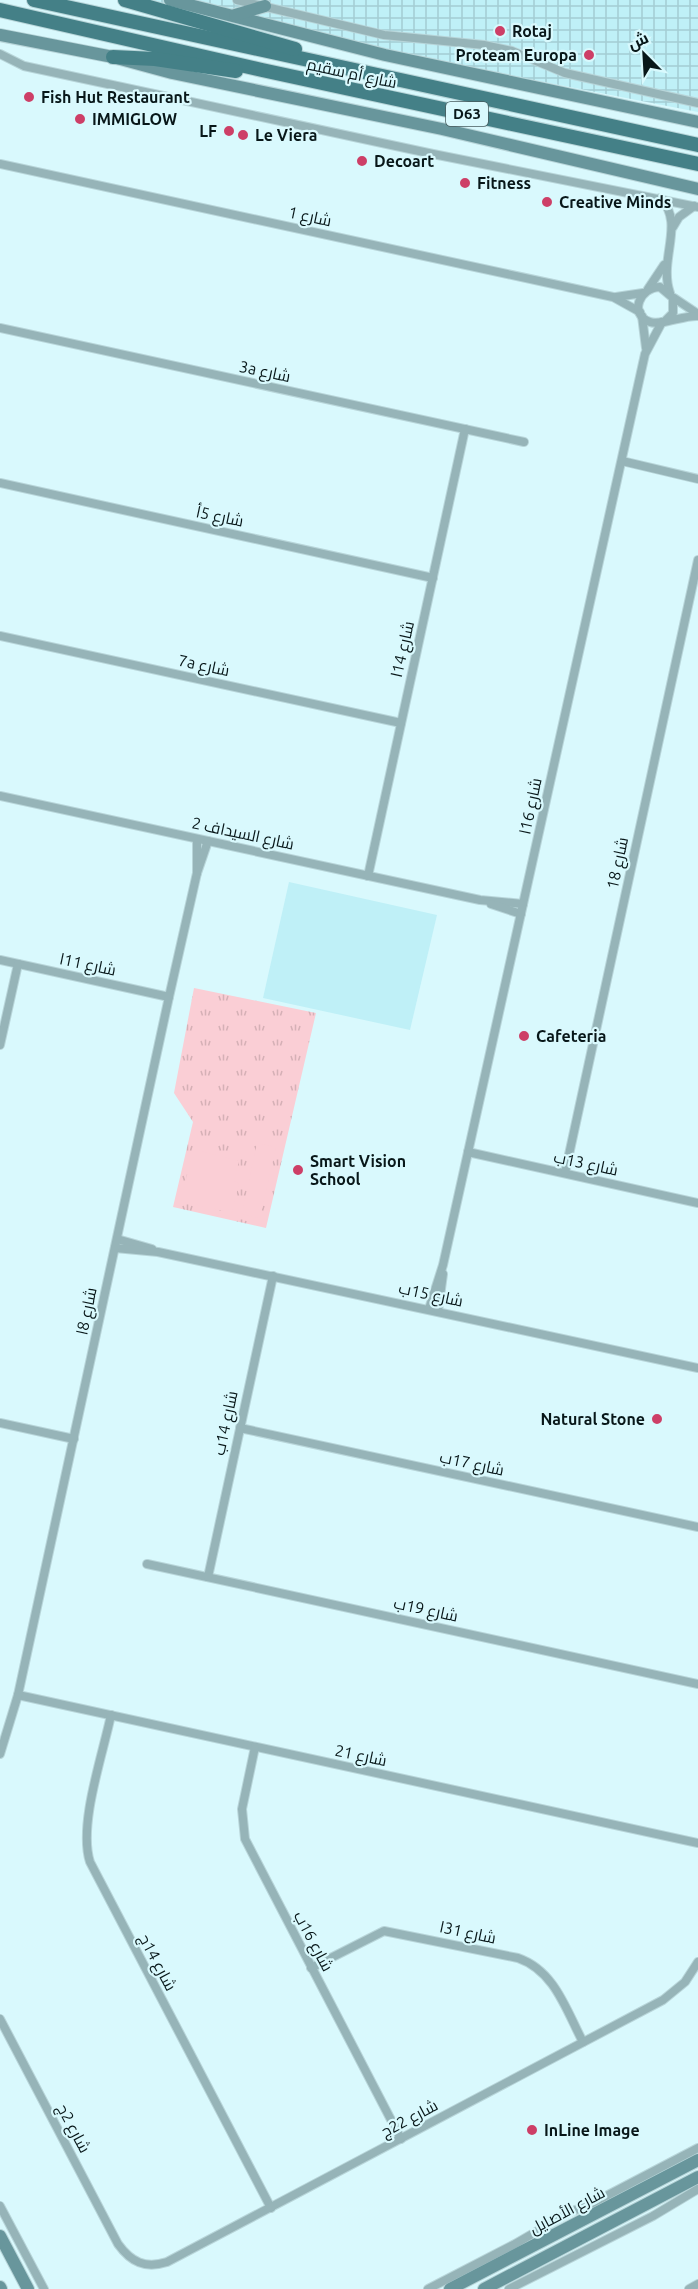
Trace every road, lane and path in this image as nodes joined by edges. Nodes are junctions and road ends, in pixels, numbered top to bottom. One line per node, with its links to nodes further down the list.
1 (34, 0): 11 (main road, شارع أم سقيم / D63)
2 (125, 0): 11 (main road)
3 (170, 0): 7 (main road)
4 (237, 0): 5 (street)
5 (265, 6): 7 (main road); 13 (street)
6 (0, 10): 12 (main road, شارع أم سقيم / D63)
7 (232, 15): 14 (main road)
8 (0, 35): 10 (main road)
9 (0, 54): 23 (street)
10 (113, 57): 12 (main road); 22 (main road)
11 (325, 62): 16 (main road, شارع أم سقيم / D63)
12 (262, 70): 18 (main road, شارع أم سقيم / D63)
13 (698, 104)
14 (698, 122)
15 (698, 139): 16 (main road)
16 (673, 140): 17 (main road, شارع أم سقيم / D63)
17 (698, 145)
18 (673, 159): 20 (main road, شارع أم سقيم / D63); 21 (main road)
19 (0, 164): 29 (street, شارع 1)
20 (698, 164)
21 (698, 173)
22 (698, 189)
23 (660, 198): 24 (street); 25 (street)
24 (696, 206): 25 (street)
25 (673, 227): 26 (street)
26 (665, 262): 27 (street); 28 (street)
27 (646, 291): 28 (street); 29 (street, شارع 1); 30 (street)
28 (672, 296): 31 (street); 32 (street)
29 (613, 297): 30 (street, شارع 1)
30 (640, 313): 32 (street); 34 (street, شارع 16ا)
31 (698, 315): 32 (street)
32 (664, 321): 34 (street, شارع 16ا)
33 (0, 328): 35 (street, 3a شارع)
34 (645, 354): 37 (street, شارع 16ا)
35 (465, 429): 36 (street, 3a شارع); 41 (street, شارع 14ا)
36 (524, 442)
37 (622, 461): 38 (street); 50 (street, شارع 16ا)
38 (698, 479)
39 (0, 483): 41 (street, شارع 5أ)
40 (698, 560): 57 (street, شارع 18)
41 (433, 578): 43 (street, شارع 14ا)
42 (0, 636): 43 (street, 7a شارع)
43 (401, 723): 48 (street, شارع 14ا)
44 (0, 796): 45 (street, شارع السيداف 2)
45 (197, 839): 46 (street, شارع السيداف 2); 47 (street, شارع 8ا)
46 (208, 841): 47 (street, شارع 8ا); 48 (street, شارع السيداف 2)
47 (197, 873): 54 (street, شارع 8ا)
48 (368, 876): 49 (street, شارع السيداف 2)
49 (480, 900): 50 (street, شارع السيداف 2); 51 (street, شارع السيداف 2)
50 (523, 904): 51 (street, شارع 16ا)
51 (521, 914): 56 (street, شارع 16ا)
52 (0, 960): 53 (street, شارع 11ا)
53 (18, 964): 54 (street, شارع 11ا); 55 (street)
54 (169, 997): 59 (street, شارع 8ا)
55 (0, 1045)
56 (468, 1152): 57 (street, شارع 13ب); 60 (street, شارع 16ا)
57 (565, 1173): 58 (street, شارع 13ب)
58 (698, 1203)
59 (116, 1243): 61 (street, شارع 15ب); 67 (street, شارع 8ا)
60 (443, 1265): 62 (street, شارع 16ا); 63 (street, شارع 16ا)
61 (273, 1276): 62 (street, شارع 15ب); 66 (street, شارع 14ب)
62 (429, 1309): 63 (street, شارع 15ب)
63 (438, 1311): 64 (street, شارع 15ب)
64 (698, 1368)
65 (0, 1423): 67 (street)
66 (240, 1428): 68 (street, شارع 17ب); 70 (street, شارع 14ب)
67 (74, 1439): 72 (street, شارع 8ا)
68 (698, 1527)
69 (147, 1564): 70 (street, شارع 19ب)
70 (208, 1577): 71 (street, شارع 19ب)
71 (698, 1684)
72 (18, 1695): 73 (street, شارع 21); 75 (street, شارع 8ا)
73 (111, 1715): 74 (street, شارع 21); 87 (street, شارع 14ج)
74 (255, 1747): 76 (street, شارع 21); 78 (street, شارع 16ب)
75 (0, 1754)
76 (698, 1843)
77 (698, 1962): 80 (street, شارع 22ج)
78 (311, 1968): 80 (street, شارع 31ا); 81 (street, شارع 16ب)
79 (0, 2019): 89 (street, شارع 2ج)
80 (583, 2042): 81 (street, شارع 22ج)
81 (401, 2139): 87 (street, شارع 22ج)
82 (698, 2148): 91 (street)
83 (698, 2160): 91 (main road, شارع الأصايل)
84 (698, 2177): 90 (main road, شارع الأصايل)
85 (698, 2189): 90 (street)
86 (0, 2206): 94 (street)
87 (270, 2208): 89 (street, شارع 22ج)
88 (0, 2236): 93 (main road)
89 (122, 2249)
90 (529, 2272): 97 (main road, شارع الأصايل); 98 (street)
91 (465, 2276): 95 (street); 96 (main road, شارع الأصايل)
92 (698, 2284): 99 (street)
93 (28, 2289)
94 (44, 2289)
95 (428, 2289)
96 (450, 2289)
97 (484, 2289)
98 (509, 2289)
99 (689, 2289)

